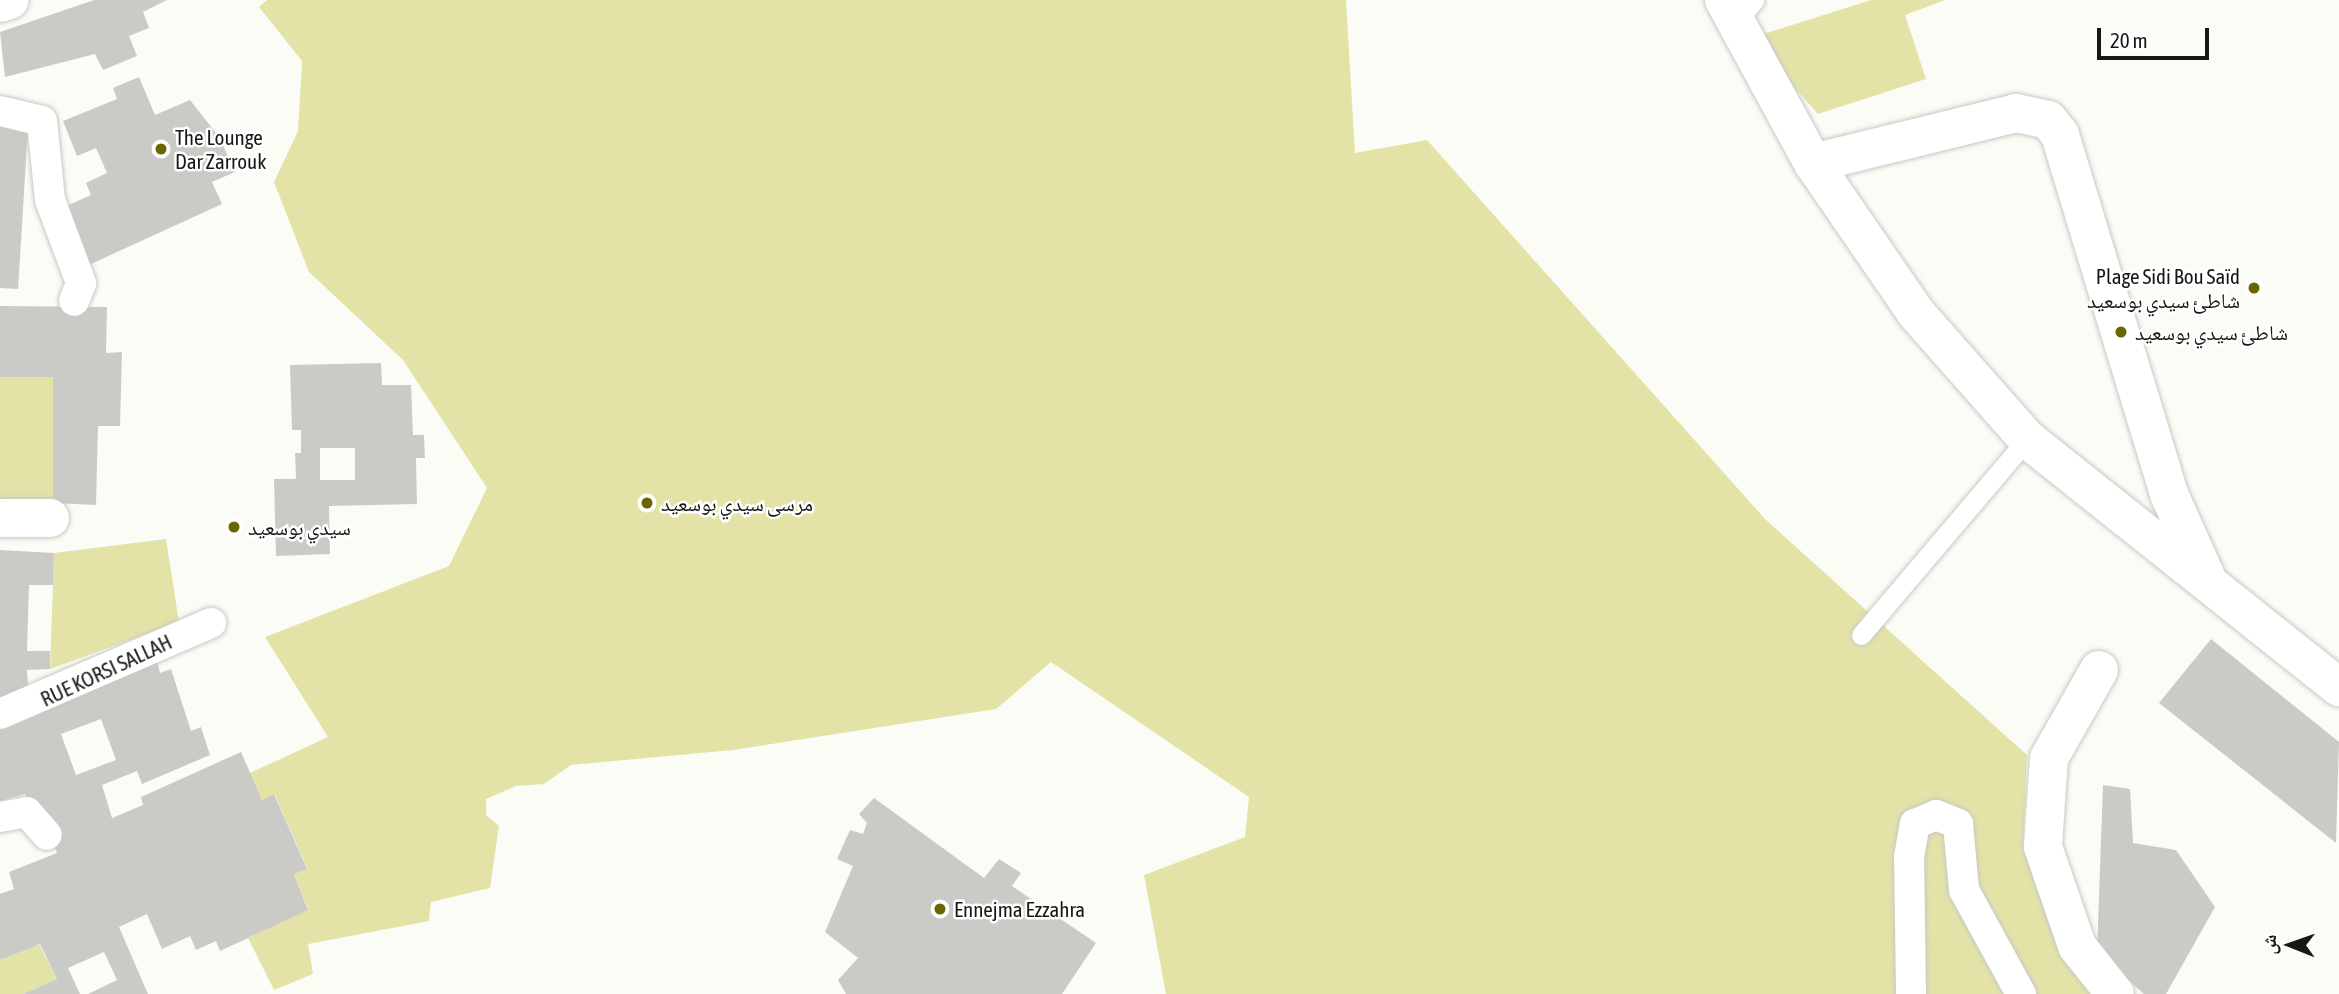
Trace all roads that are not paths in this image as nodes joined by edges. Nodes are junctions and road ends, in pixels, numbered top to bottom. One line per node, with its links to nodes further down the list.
1 (10, 0): 2 (street)
2 (0, 3)
3 (1737, 9): 5 (street)
4 (0, 111): 6 (street)
5 (1813, 163): 7 (street); 10 (street)
6 (74, 301)
7 (2027, 439): 10 (street); 12 (lane)
8 (0, 517): 9 (street)
9 (50, 518)
10 (2212, 590): 14 (street)
11 (211, 623): 15 (street, RUE KORSI SALLAH)
12 (1861, 635)
13 (2099, 670): 20 (street)
14 (2339, 687)
15 (0, 714)
16 (0, 817): 17 (street)
17 (47, 835)
18 (1911, 994): 19 (street)
19 (2021, 994)
20 (2115, 994)

